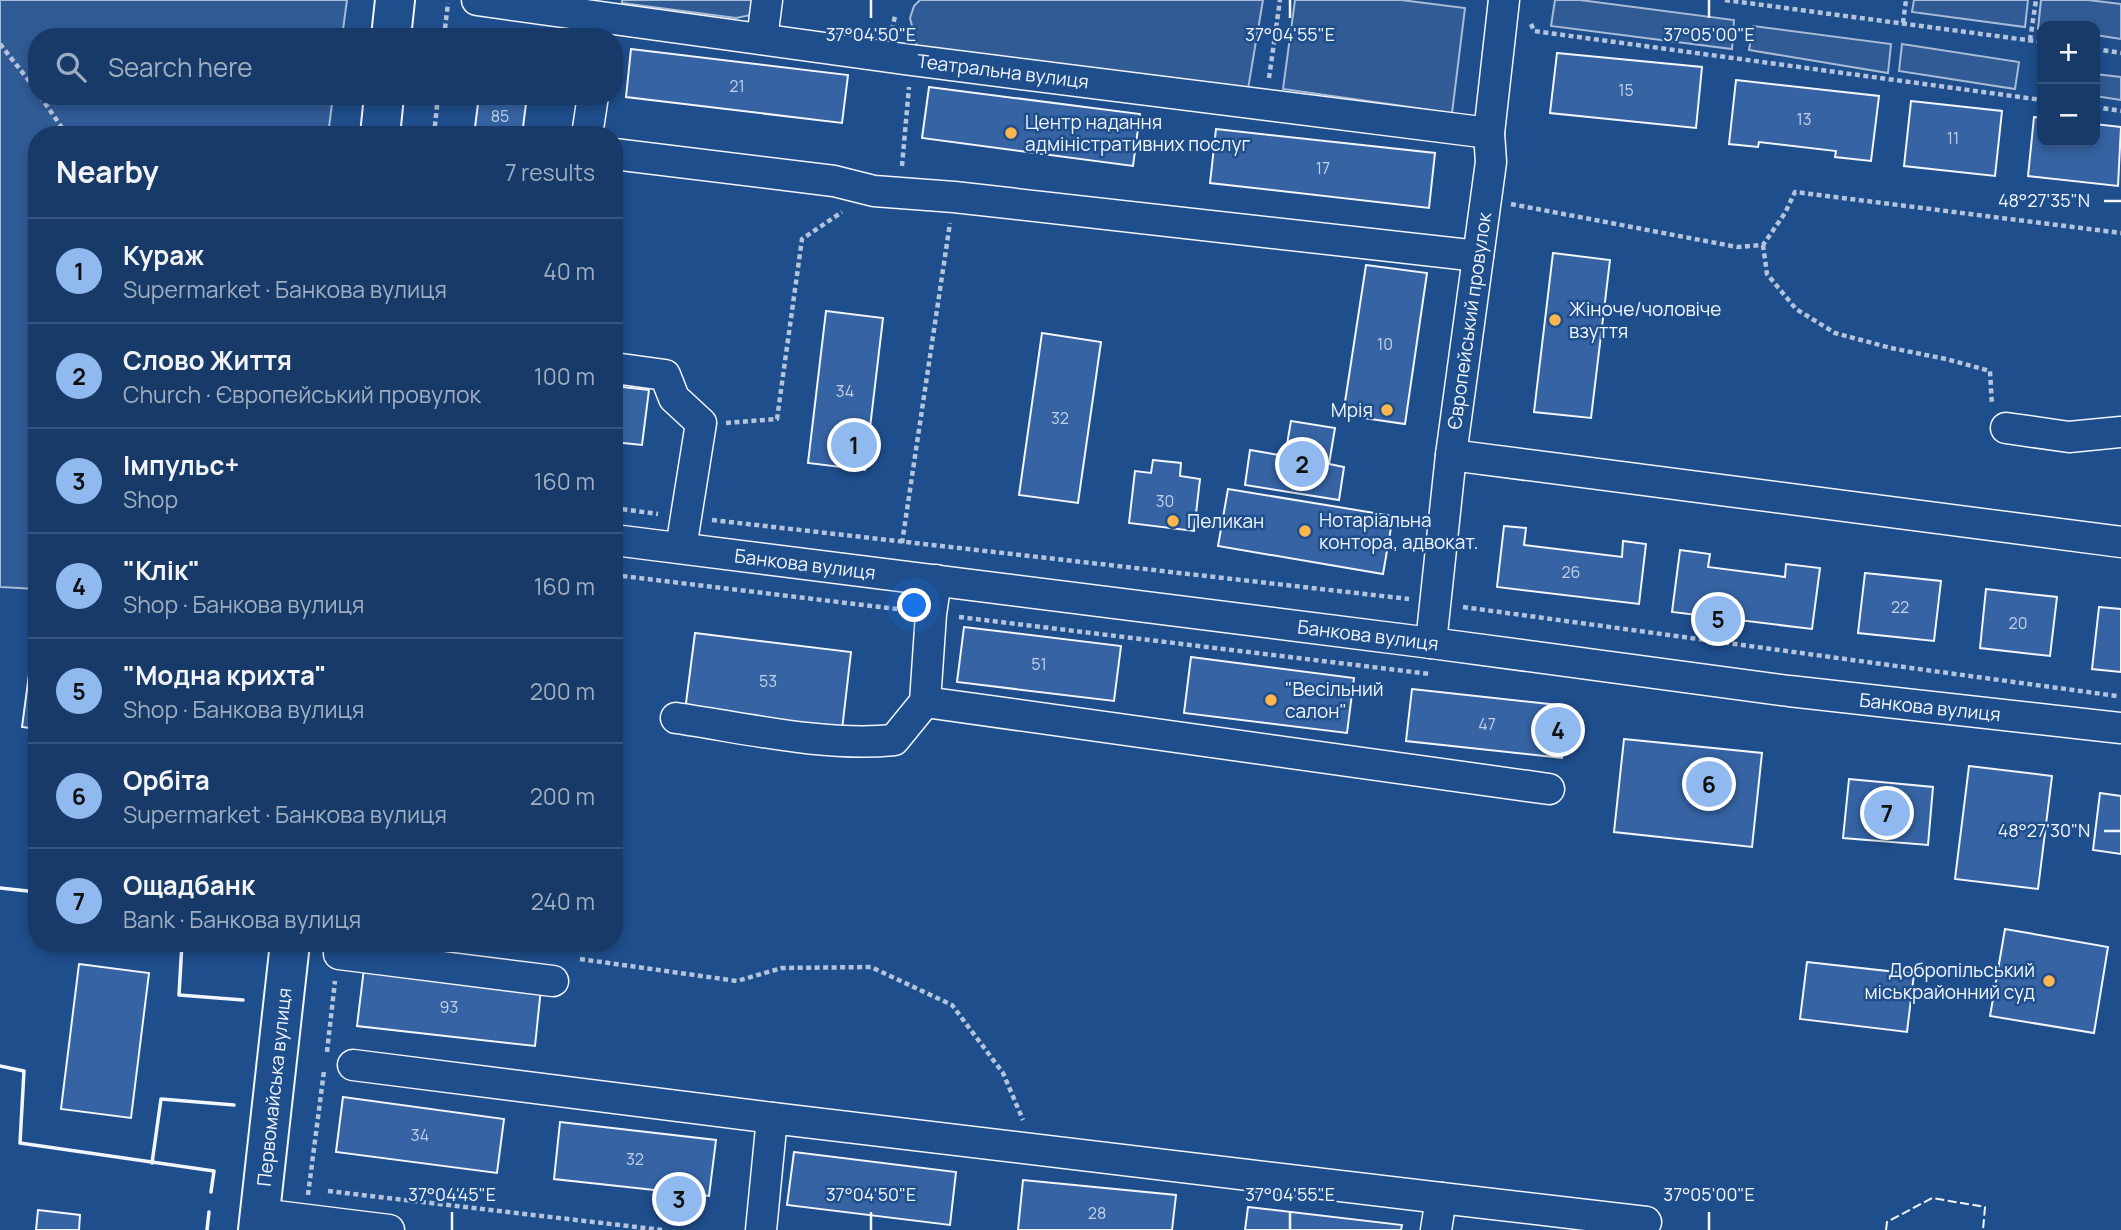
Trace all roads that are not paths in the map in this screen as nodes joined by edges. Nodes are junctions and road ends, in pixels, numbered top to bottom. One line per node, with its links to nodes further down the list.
1 (396, 0): 6 (main road)
2 (477, 0): 5 (street, Театральна вулиця)
3 (767, 0): 7 (street)
4 (1504, 0): 12 (street, Європейський провулок)
5 (603, 26): 7 (street, Театральна вулиця)
6 (392, 28)
7 (762, 39): 12 (street, Театральна вулиця)
8 (383, 105): 10 (main road)
9 (592, 105): 11 (street)
10 (381, 126)
11 (588, 126)
12 (1489, 133): 14 (street, Європейський провулок)
13 (623, 154): 14 (street)
14 (1478, 256): 18 (street, Європейський провулок)
15 (623, 370): 21 (street)
16 (2006, 428): 17 (street)
17 (2121, 432)
18 (1451, 455): 20 (street); 23 (street, Європейський провулок)
19 (623, 541): 21 (street, Банкова вулиця)
20 (2121, 542)
21 (681, 548): 22 (street, Банкова вулиця)
22 (936, 580): 23 (street, Банкова вулиця); 24 (street)
23 (1431, 643): 26 (street, Банкова вулиця)
24 (925, 702): 25 (street); 27 (street)
25 (676, 718)
26 (2121, 728)
27 (1549, 789)
28 (289, 952): 34 (main road, Первомайська вулиця)
29 (339, 954): 30 (street)
30 (553, 981)
31 (353, 1065): 32 (street)
32 (772, 1118): 33 (street); 37 (street)
33 (1441, 1198): 35 (street); 38 (street)
34 (259, 1222): 36 (street)
35 (1646, 1222)
36 (388, 1230)
37 (761, 1230)
38 (1436, 1230)

